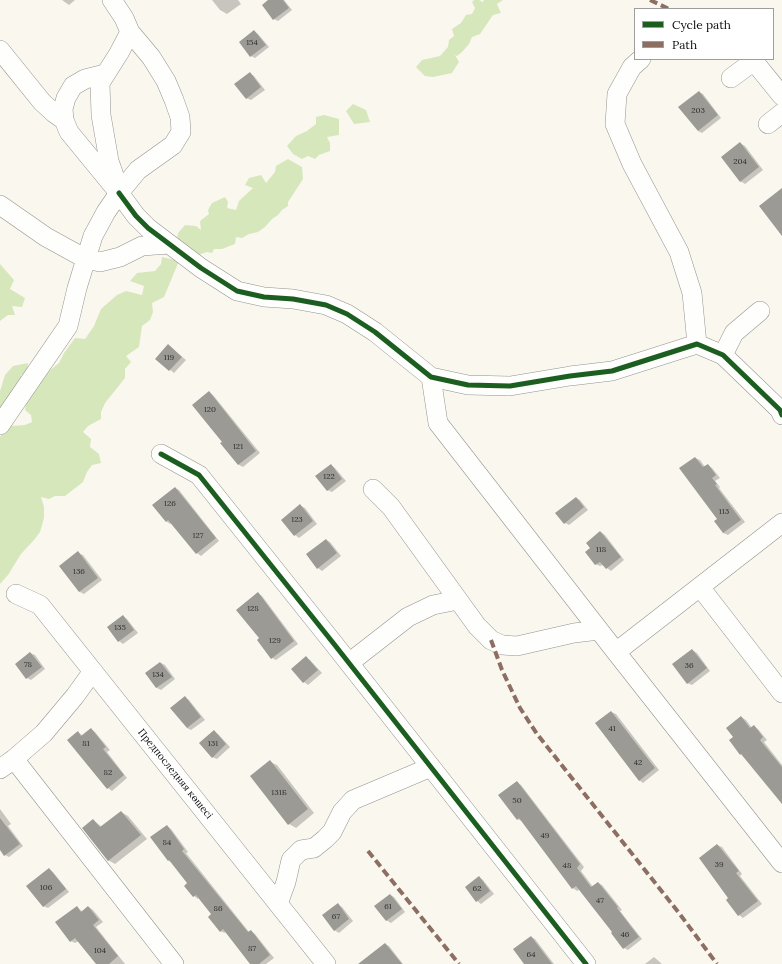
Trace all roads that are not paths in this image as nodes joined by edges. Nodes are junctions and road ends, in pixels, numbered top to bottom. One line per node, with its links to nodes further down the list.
1 (112, 0): 2 (street)
2 (130, 32): 6 (street); 10 (street)
3 (0, 50): 9 (street)
4 (640, 60): 15 (street)
5 (753, 60): 7 (street); 8 (street)
6 (105, 74): 9 (street); 10 (street)
7 (731, 78)
8 (782, 96)
9 (64, 120): 10 (street)
10 (119, 193): 12 (street); 13 (street)
11 (0, 205): 13 (street)
12 (169, 244): 13 (street); 17 (street)
13 (86, 258): 19 (street)
14 (760, 311): 16 (street)
15 (697, 344): 16 (street); 17 (street)
16 (723, 355): 18 (street)
17 (431, 377): 26 (street)
18 (782, 415)
19 (0, 425)
20 (161, 454): 28 (street)
21 (373, 490): 25 (street)
22 (781, 526): 23 (street)
23 (700, 587): 27 (street); 30 (street)
24 (16, 594): 29 (street, Предпоследняя көшесі)
25 (458, 600): 26 (street); 28 (street)
26 (599, 630): 27 (street)
27 (616, 652): 33 (street)
28 (349, 663): 32 (street)
29 (93, 672): 31 (street); 34 (street, Предпоследняя көшесі)
30 (782, 693)
31 (7, 764): 35 (street)
32 (431, 767): 34 (street); 37 (street)
33 (782, 863)
34 (278, 904): 36 (street, Предпоследняя көшесі)
35 (174, 964)
36 (326, 964)
37 (586, 964)

